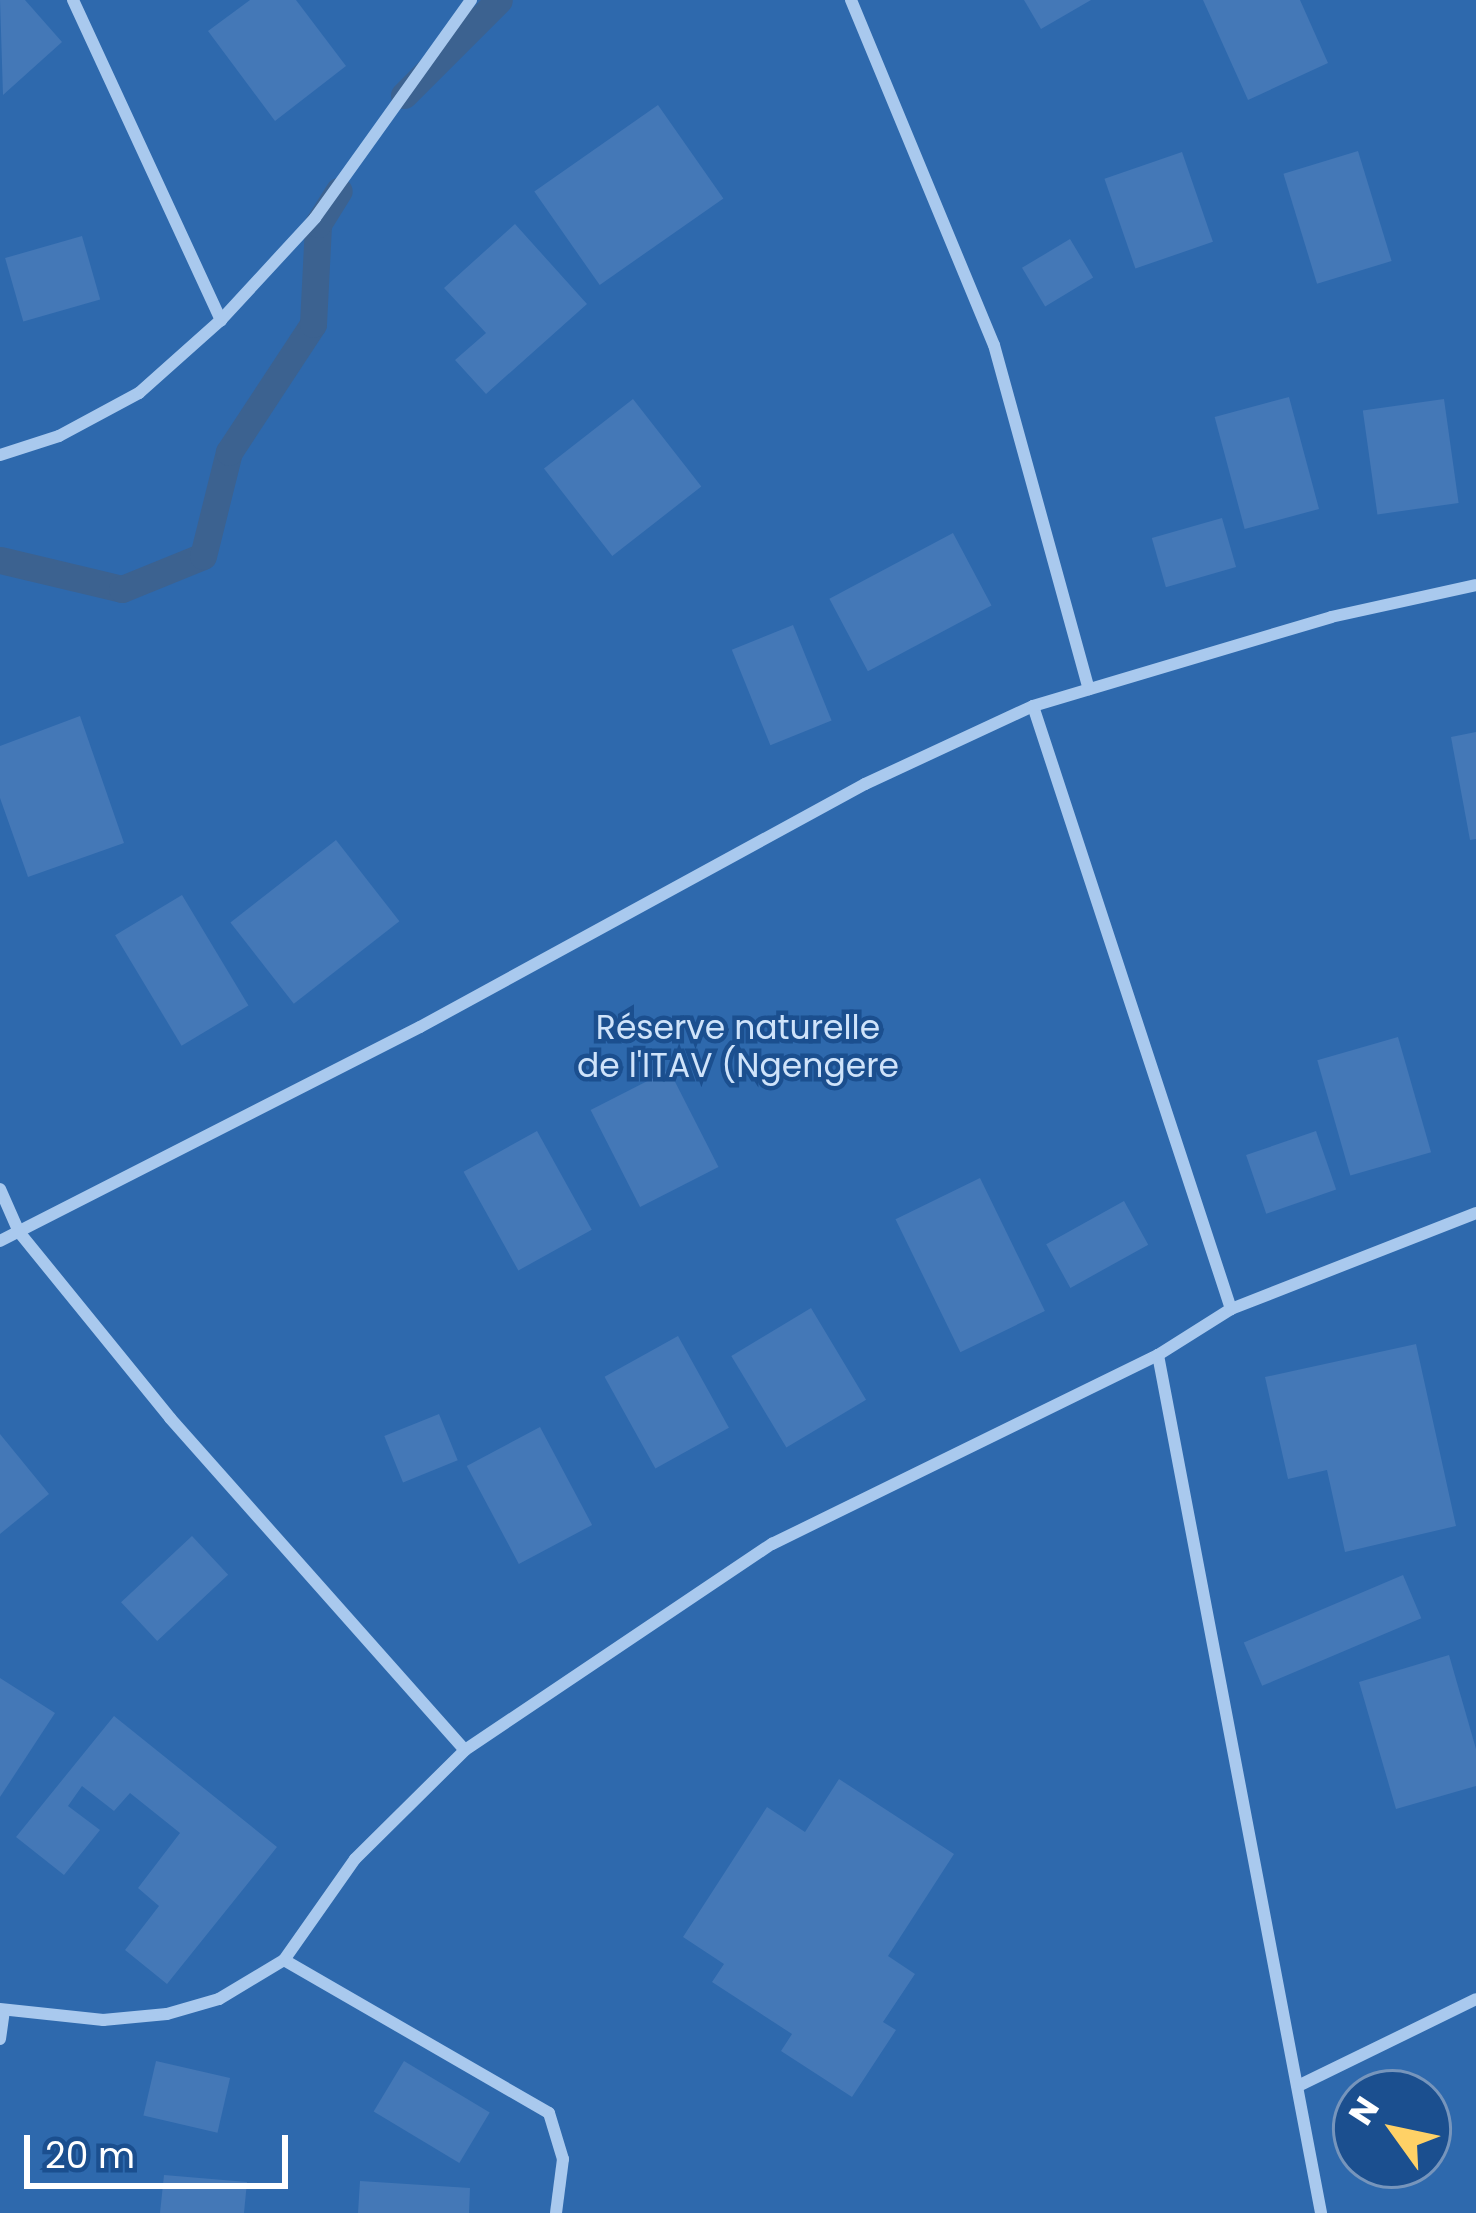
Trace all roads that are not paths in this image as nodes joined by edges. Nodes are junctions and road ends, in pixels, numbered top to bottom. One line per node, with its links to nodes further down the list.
1 (73, 0): 4 (street)
2 (471, 0): 4 (street)
3 (851, 0): 7 (street)
4 (221, 320): 5 (street)
5 (0, 455)
6 (1476, 585): 7 (street)
7 (1089, 689): 8 (street)
8 (1033, 706): 11 (street); 13 (street)
9 (0, 1189): 11 (street)
10 (1476, 1213): 13 (street)
11 (19, 1232): 12 (street); 15 (street)
12 (0, 1240)
13 (1231, 1310): 14 (street)
14 (1158, 1355): 15 (street); 20 (street)
15 (464, 1750): 16 (street)
16 (284, 1960): 18 (street); 21 (street)
17 (1476, 1999): 20 (street)
18 (2, 2010): 19 (street)
19 (0, 2039)
20 (1298, 2086): 22 (street)
21 (556, 2213)
22 (1321, 2213)

